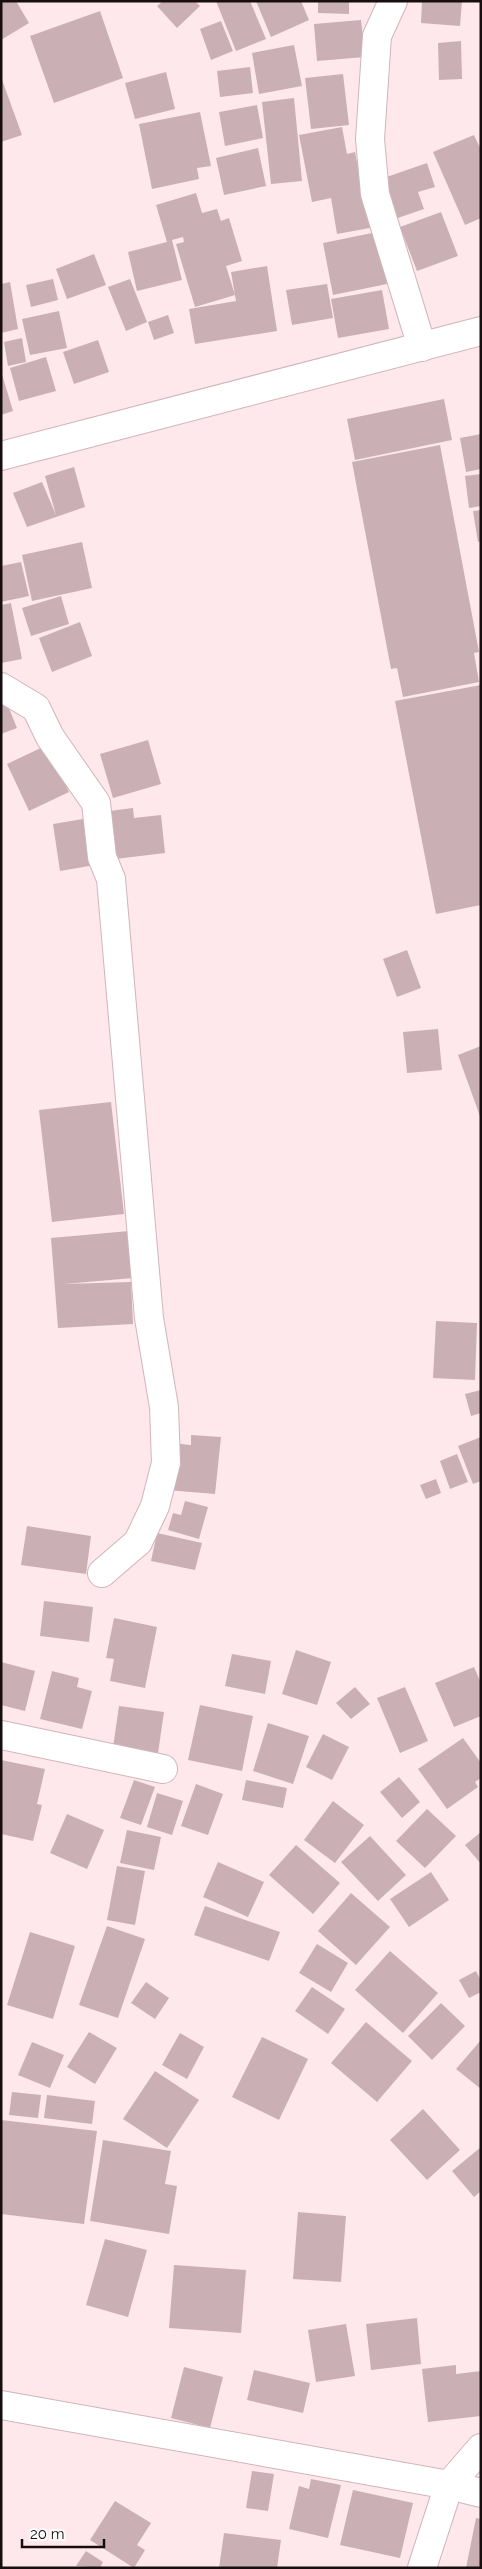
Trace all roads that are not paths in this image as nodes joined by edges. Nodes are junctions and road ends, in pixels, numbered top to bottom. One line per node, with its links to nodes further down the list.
1 (393, 1): 3 (street)
2 (481, 332): 3 (street)
3 (422, 347): 4 (street)
4 (1, 456)
5 (1, 687): 6 (street)
6 (102, 1573)
7 (1, 1735): 8 (street)
8 (162, 1769)
9 (1, 2405): 11 (street)
10 (481, 2448): 11 (street)
11 (449, 2485): 12 (street); 13 (street)
12 (481, 2493)
13 (422, 2568)

